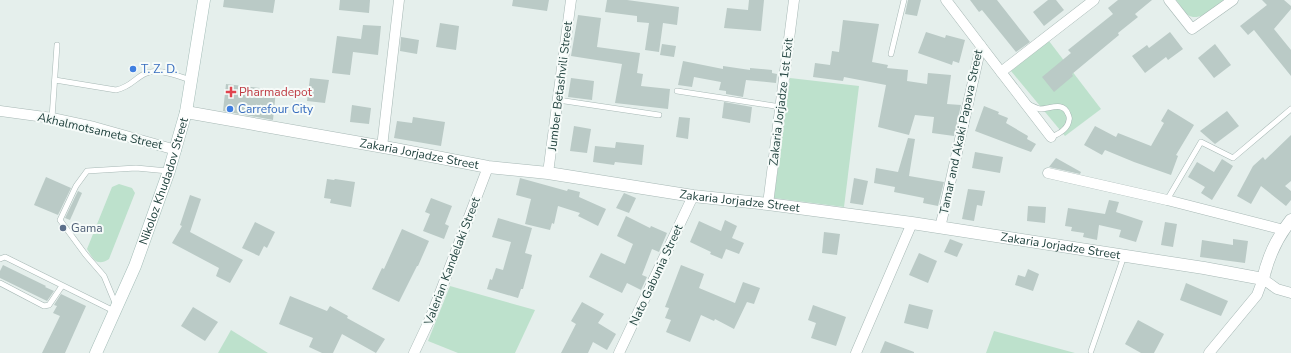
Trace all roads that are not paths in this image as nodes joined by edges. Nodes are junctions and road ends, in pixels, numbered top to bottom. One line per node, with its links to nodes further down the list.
1 (204, 0): 15 (street, Nikoloz Khudadov Street)
2 (399, 0): 26 (street)
3 (571, 0): 17 (street, Jumber Betashvili Street)
4 (794, 0): 19 (street, Zakaria Jorjadze 1st Exit)
5 (904, 0): 12 (lane)
6 (946, 0): 11 (street, Tamar and Akaki Papava Street)
7 (1094, 0): 13 (street)
8 (1169, 0): 9 (street)
9 (1233, 0)
10 (57, 45): 14 (lane)
11 (981, 46): 13 (street); 37 (street, Tamar and Akaki Papava Street)
12 (891, 54)
13 (1001, 72): 18 (street)
14 (55, 80): 15 (lane); 24 (lane)
15 (191, 80): 22 (street, Nikoloz Khudadov Street)
16 (677, 91): 19 (lane)
17 (558, 100): 23 (lane); 30 (street, Jumber Betashvili Street)
18 (1025, 103): 25 (street); 25 (lane)
19 (781, 107): 34 (street, Zakaria Jorjadze 1st Exit)
20 (1291, 110): 33 (lane)
21 (0, 111): 24 (street, Akhalmotsameta Street)
22 (186, 112): 26 (street, Zakaria Jorjadze Street); 27 (street, Nikoloz Khudadov Street)
23 (660, 115)
24 (52, 118): 27 (street, Akhalmotsameta Street)
25 (1051, 137)
26 (382, 147): 28 (street, Zakaria Jorjadze Street)
27 (176, 150): 29 (street, Nikoloz Khudadov Street)
28 (488, 167): 30 (street, Zakaria Jorjadze Street); 48 (street, Valerian Kandelaki Street)
29 (169, 171): 45 (street, Nikoloz Khudadov Street); 45 (lane)
30 (548, 173): 32 (street, Zakaria Jorjadze Street)
31 (1048, 173): 33 (street)
32 (694, 196): 34 (street, Zakaria Jorjadze Street); 49 (street, Nato Gabunia Street)
33 (1167, 200): 38 (street)
34 (768, 204): 36 (street, Zakaria Jorjadze Street)
35 (1291, 220): 38 (street)
36 (912, 223): 37 (street, Zakaria Jorjadze Street); 50 (street)
37 (940, 228): 39 (street, Zakaria Jorjadze Street)
38 (1284, 230): 41 (street)
39 (1124, 256): 41 (street, Zakaria Jorjadze Street); 46 (lane)
40 (0, 259): 43 (lane)
41 (1263, 279): 44 (street, Zakaria Jorjadze Street); 51 (street)
42 (0, 283): 43 (lane)
43 (62, 286): 45 (lane)
44 (1291, 293)
45 (116, 309): 47 (street, Nikoloz Khudadov Street)
46 (1091, 351)
47 (96, 353)
48 (414, 353)
49 (619, 353)
50 (856, 353)
51 (1209, 353)

